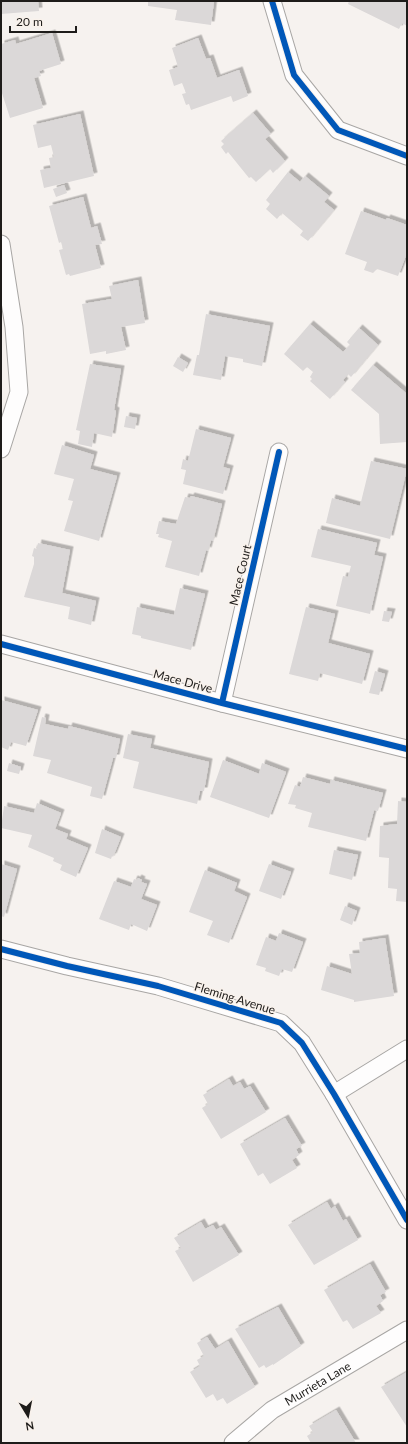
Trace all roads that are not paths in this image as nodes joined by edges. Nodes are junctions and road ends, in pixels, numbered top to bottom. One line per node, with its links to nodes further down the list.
1 (272, 1): 2 (street)
2 (407, 156)
3 (1, 244): 4 (street)
4 (7, 326): 5 (street)
5 (1, 449)
6 (279, 452): 8 (street, Mace Court)
7 (1, 644): 8 (street, Mace Drive)
8 (222, 703): 9 (street, Mace Drive)
9 (407, 749)
10 (1, 949): 12 (street, Fleming Avenue)
11 (407, 1049): 12 (street)
12 (334, 1094): 13 (street, Fleming Avenue)
13 (407, 1220)
14 (407, 1330): 15 (street, Murrieta Lane)
15 (233, 1443)

